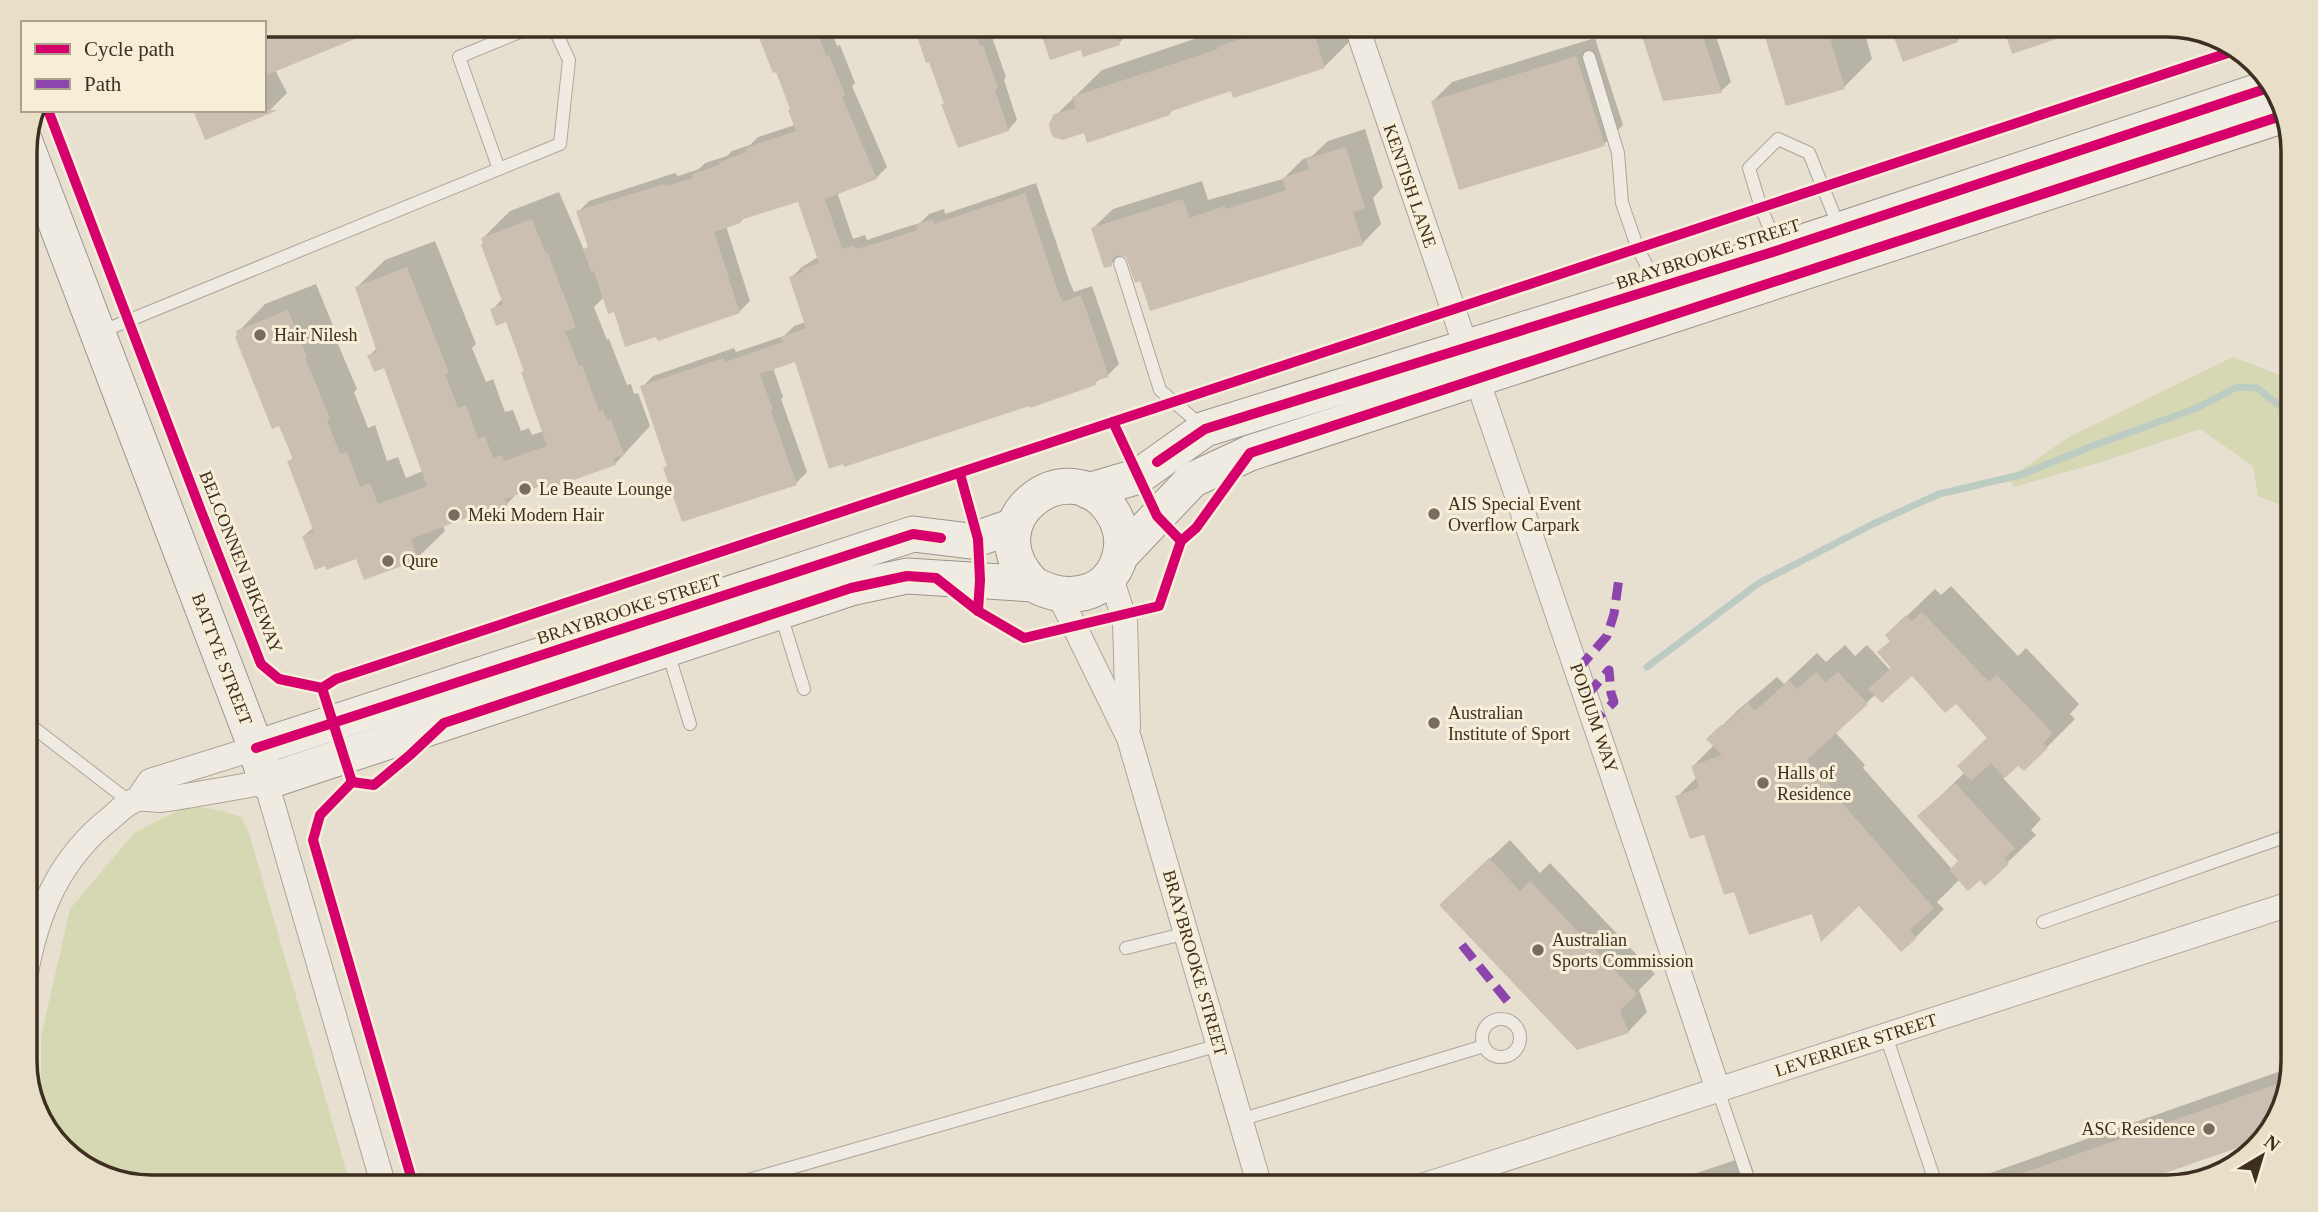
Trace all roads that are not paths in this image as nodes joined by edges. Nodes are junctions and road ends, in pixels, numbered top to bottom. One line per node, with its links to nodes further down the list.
1 (507, 37): 7 (lane)
2 (558, 37): 7 (lane)
3 (1360, 37): 14 (street, KENTISH LANE)
4 (1589, 57): 12 (lane)
5 (2264, 89): 9 (street, BRAYBROOKE STREET)
6 (2276, 117): 14 (street, BRAYBROOKE STREET)
7 (499, 169): 13 (lane)
8 (37, 173): 13 (street, BATTYE STREET)
9 (1840, 230): 10 (street, BRAYBROOKE STREET); 10 (lane)
10 (1779, 250): 12 (street, BRAYBROOKE STREET)
11 (1120, 263): 15 (lane)
12 (1658, 289): 14 (street, BRAYBROOKE STREET)
13 (98, 333): 27 (street, BATTYE STREET)
14 (1471, 363): 15 (street, BRAYBROOKE STREET); 18 (street, BRAYBROOKE STREET); 39 (street, PODIUM WAY)
15 (1205, 429): 16 (street, BRAYBROOKE STREET)
16 (1088, 491): 17 (street); 18 (street)
17 (1014, 526): 19 (street, BRAYBROOKE STREET); 20 (street)
18 (1115, 565): 20 (street); 26 (street, BRAYBROOKE STREET)
19 (847, 573): 20 (street, BRAYBROOKE STREET); 21 (street, BRAYBROOKE STREET); 27 (street, BRAYBROOKE STREET)
20 (1046, 590): 26 (street, BRAYBROOKE STREET)
21 (780, 612): 22 (street, BRAYBROOKE STREET); 23 (lane)
22 (667, 649): 24 (lane); 28 (street, BRAYBROOKE STREET)
23 (804, 689)
24 (690, 724)
25 (37, 730): 29 (lane)
26 (1129, 738): 34 (street, BRAYBROOKE STREET)
27 (256, 748): 28 (street, BATTYE STREET); 29 (street)
28 (266, 782): 29 (street); 41 (street, BATTYE STREET)
29 (134, 801): 32 (street)
30 (2281, 838): 33 (lane)
31 (2281, 907): 36 (street, LEVERRIER STREET)
32 (37, 922)
33 (2043, 922)
34 (1186, 933): 35 (lane); 37 (street, BRAYBROOKE STREET)
35 (1126, 948)
36 (1886, 1036): 39 (street, LEVERRIER STREET); 46 (lane)
37 (1219, 1045): 40 (street, BRAYBROOKE STREET); 42 (lane)
38 (1484, 1046): 40 (lane)
39 (1718, 1090): 44 (street, LEVERRIER STREET); 45 (lane)
40 (1240, 1120): 43 (street, BRAYBROOKE STREET)
41 (380, 1175)
42 (769, 1175)
43 (1256, 1175)
44 (1459, 1175)
45 (1747, 1175)
46 (1933, 1175)

